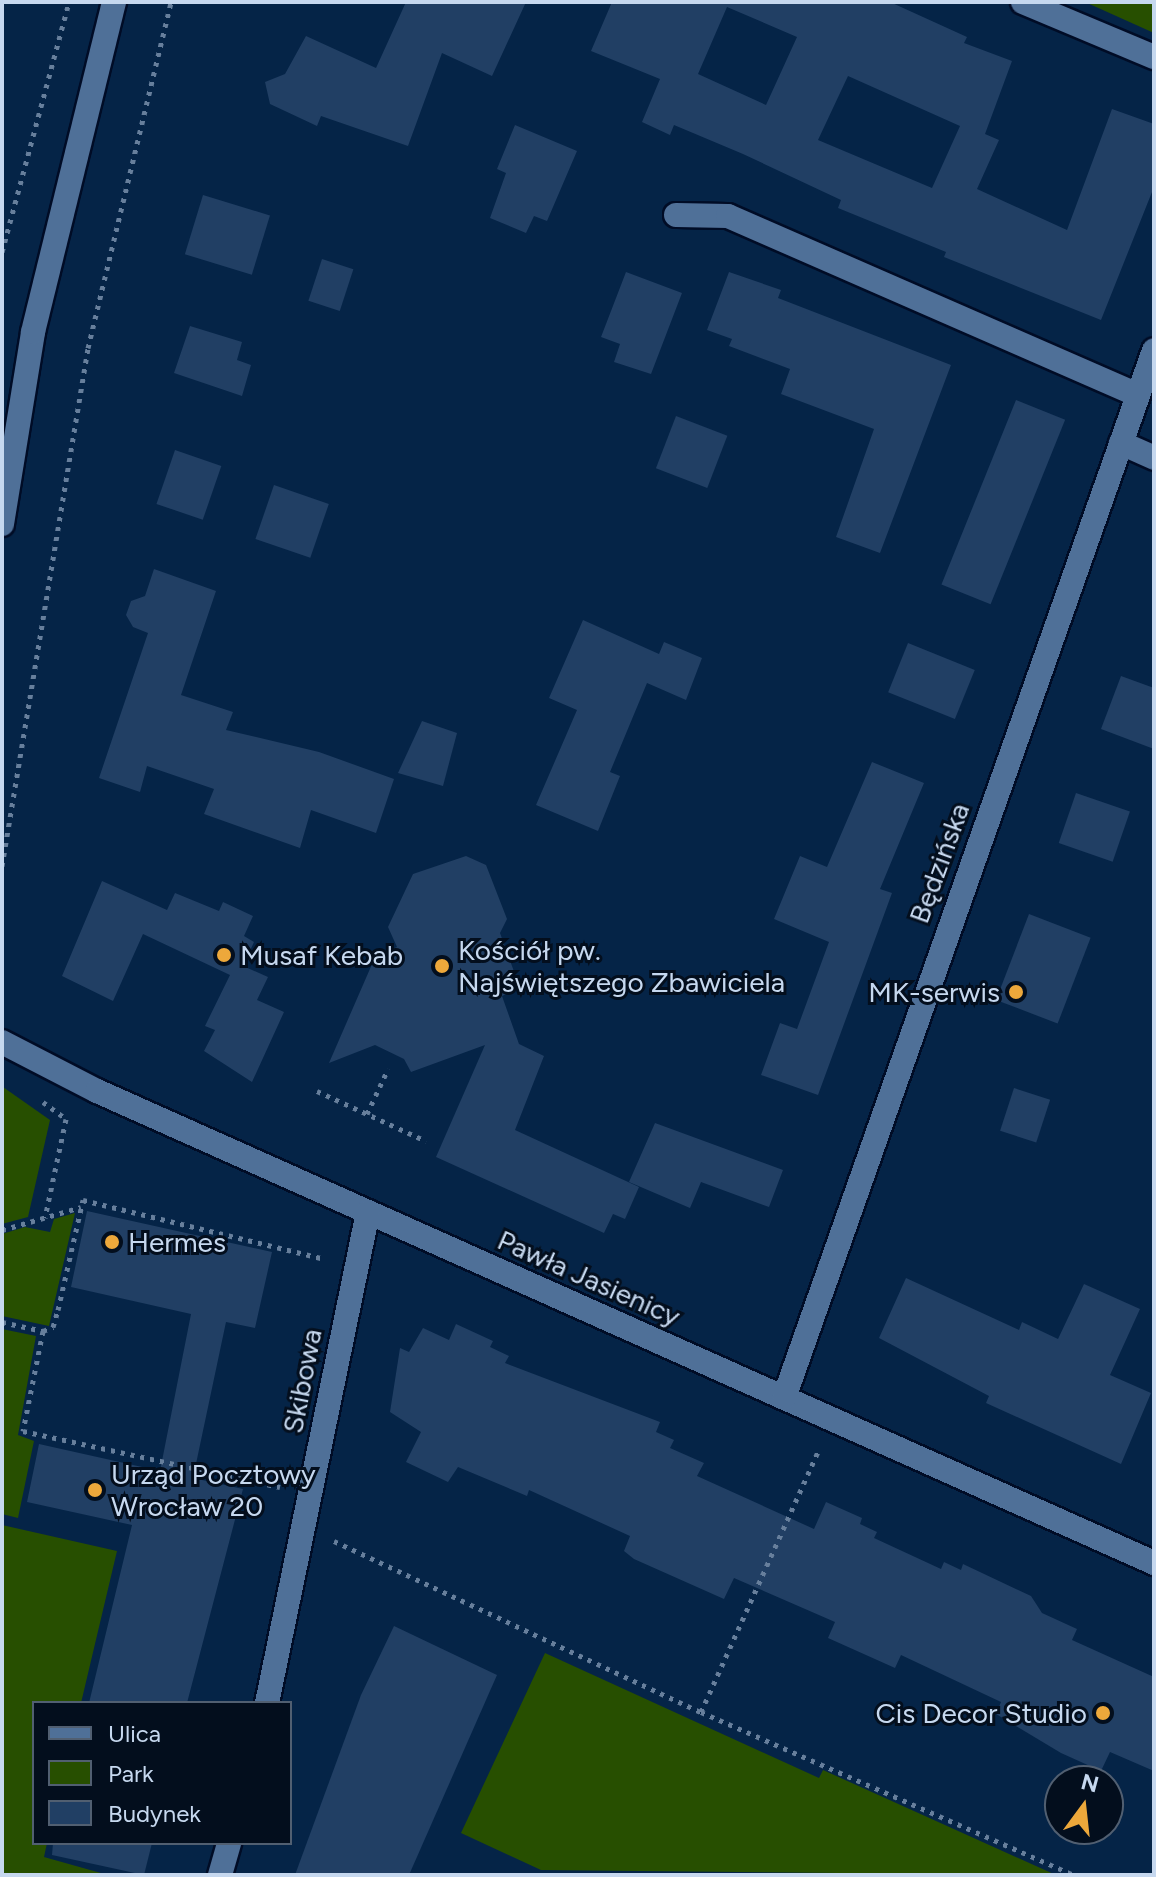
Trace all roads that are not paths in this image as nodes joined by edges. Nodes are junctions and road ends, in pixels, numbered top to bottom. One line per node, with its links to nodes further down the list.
1 (114, 2): 9 (street)
2 (1023, 2): 3 (street)
3 (1154, 57)
4 (676, 215): 6 (street)
5 (1154, 350): 6 (street, Będzińska)
6 (1137, 395): 7 (street, Będzińska)
7 (1121, 443): 8 (street); 12 (street, Będzińska)
8 (1154, 458)
9 (2, 524)
10 (2, 1042): 11 (street, Pawła Jasienicy)
11 (368, 1212): 12 (street, Pawła Jasienicy); 14 (street, Skibowa)
12 (784, 1398): 13 (street, Pawła Jasienicy)
13 (1154, 1563)
14 (267, 1701)
15 (228, 1845): 16 (street)
16 (220, 1875)

